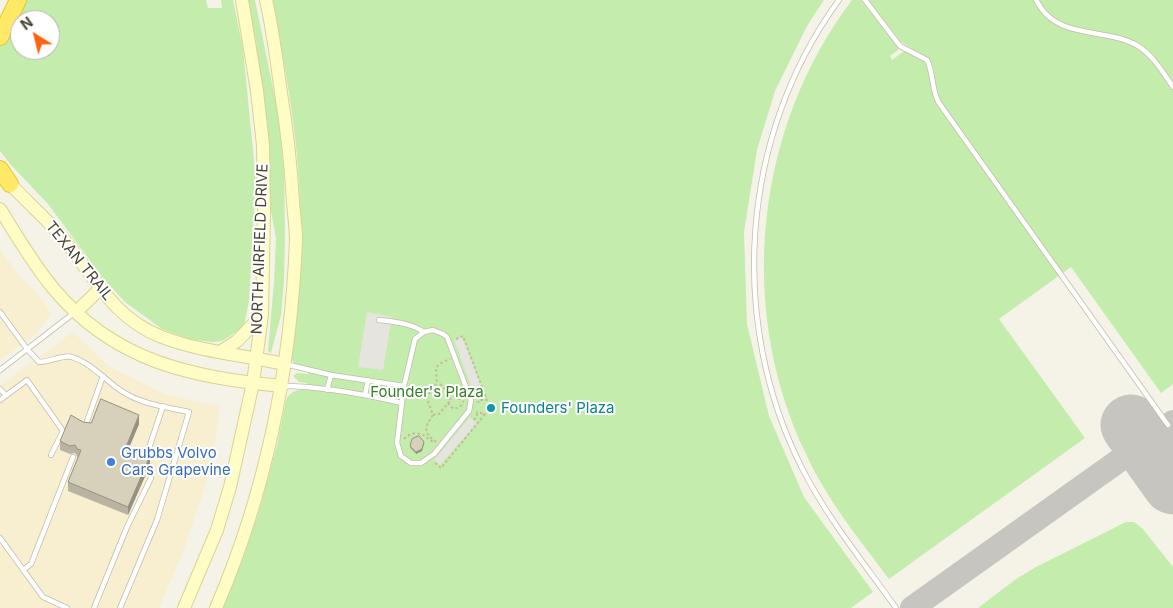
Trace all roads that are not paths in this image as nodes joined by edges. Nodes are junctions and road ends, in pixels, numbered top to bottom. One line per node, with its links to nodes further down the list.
1 (18, 0): 7 (highway)
2 (242, 0): 14 (main road, NORTH AIRFIELD DRIVE)
3 (266, 0): 20 (main road, NORTH AIRFIELD DRIVE)
4 (839, 0): 48 (lane)
5 (864, 0): 35 (lane)
6 (1036, 0): 8 (lane)
7 (0, 37)
8 (1173, 87)
9 (3, 175): 11 (main road, TEXAN TRAIL)
10 (0, 209): 13 (main road)
11 (100, 289): 13 (main road); 18 (main road, TEXAN TRAIL)
12 (0, 312): 17 (lane)
13 (76, 312): 17 (lane); 25 (main road)
14 (262, 315): 18 (main road); 19 (main road, NORTH AIRFIELD DRIVE)
15 (379, 320): 16 (lane)
16 (424, 332): 27 (lane); 33 (lane)
17 (27, 349): 21 (lane); 23 (lane)
18 (220, 352): 19 (main road, TEXAN TRAIL)
19 (256, 358): 20 (main road, TEXAN TRAIL); 25 (main road, NORTH AIRFIELD DRIVE)
20 (284, 364): 22 (lane); 26 (main road, NORTH AIRFIELD DRIVE)
21 (0, 370)
22 (331, 375): 24 (lane); 29 (lane)
23 (103, 376): 34 (lane); 36 (lane)
24 (368, 380): 27 (lane); 31 (lane)
25 (253, 383): 26 (main road); 46 (main road, NORTH AIRFIELD DRIVE)
26 (282, 386): 29 (lane); 47 (main road, NORTH AIRFIELD DRIVE)
27 (404, 386): 33 (lane)
28 (0, 389): 30 (lane)
29 (327, 390): 31 (lane)
30 (6, 395): 32 (lane); 37 (lane)
31 (365, 395): 33 (lane)
32 (0, 400)
33 (402, 403)
34 (163, 406): 39 (lane); 45 (lane)
35 (1168, 425)
36 (85, 427)
37 (51, 455)
38 (72, 456): 42 (lane)
39 (146, 457)
40 (151, 478): 44 (lane)
41 (0, 538): 42 (lane)
42 (23, 570): 43 (lane)
43 (67, 608)
44 (94, 608)
45 (120, 608)
46 (184, 608)
47 (216, 608)
48 (896, 608)

